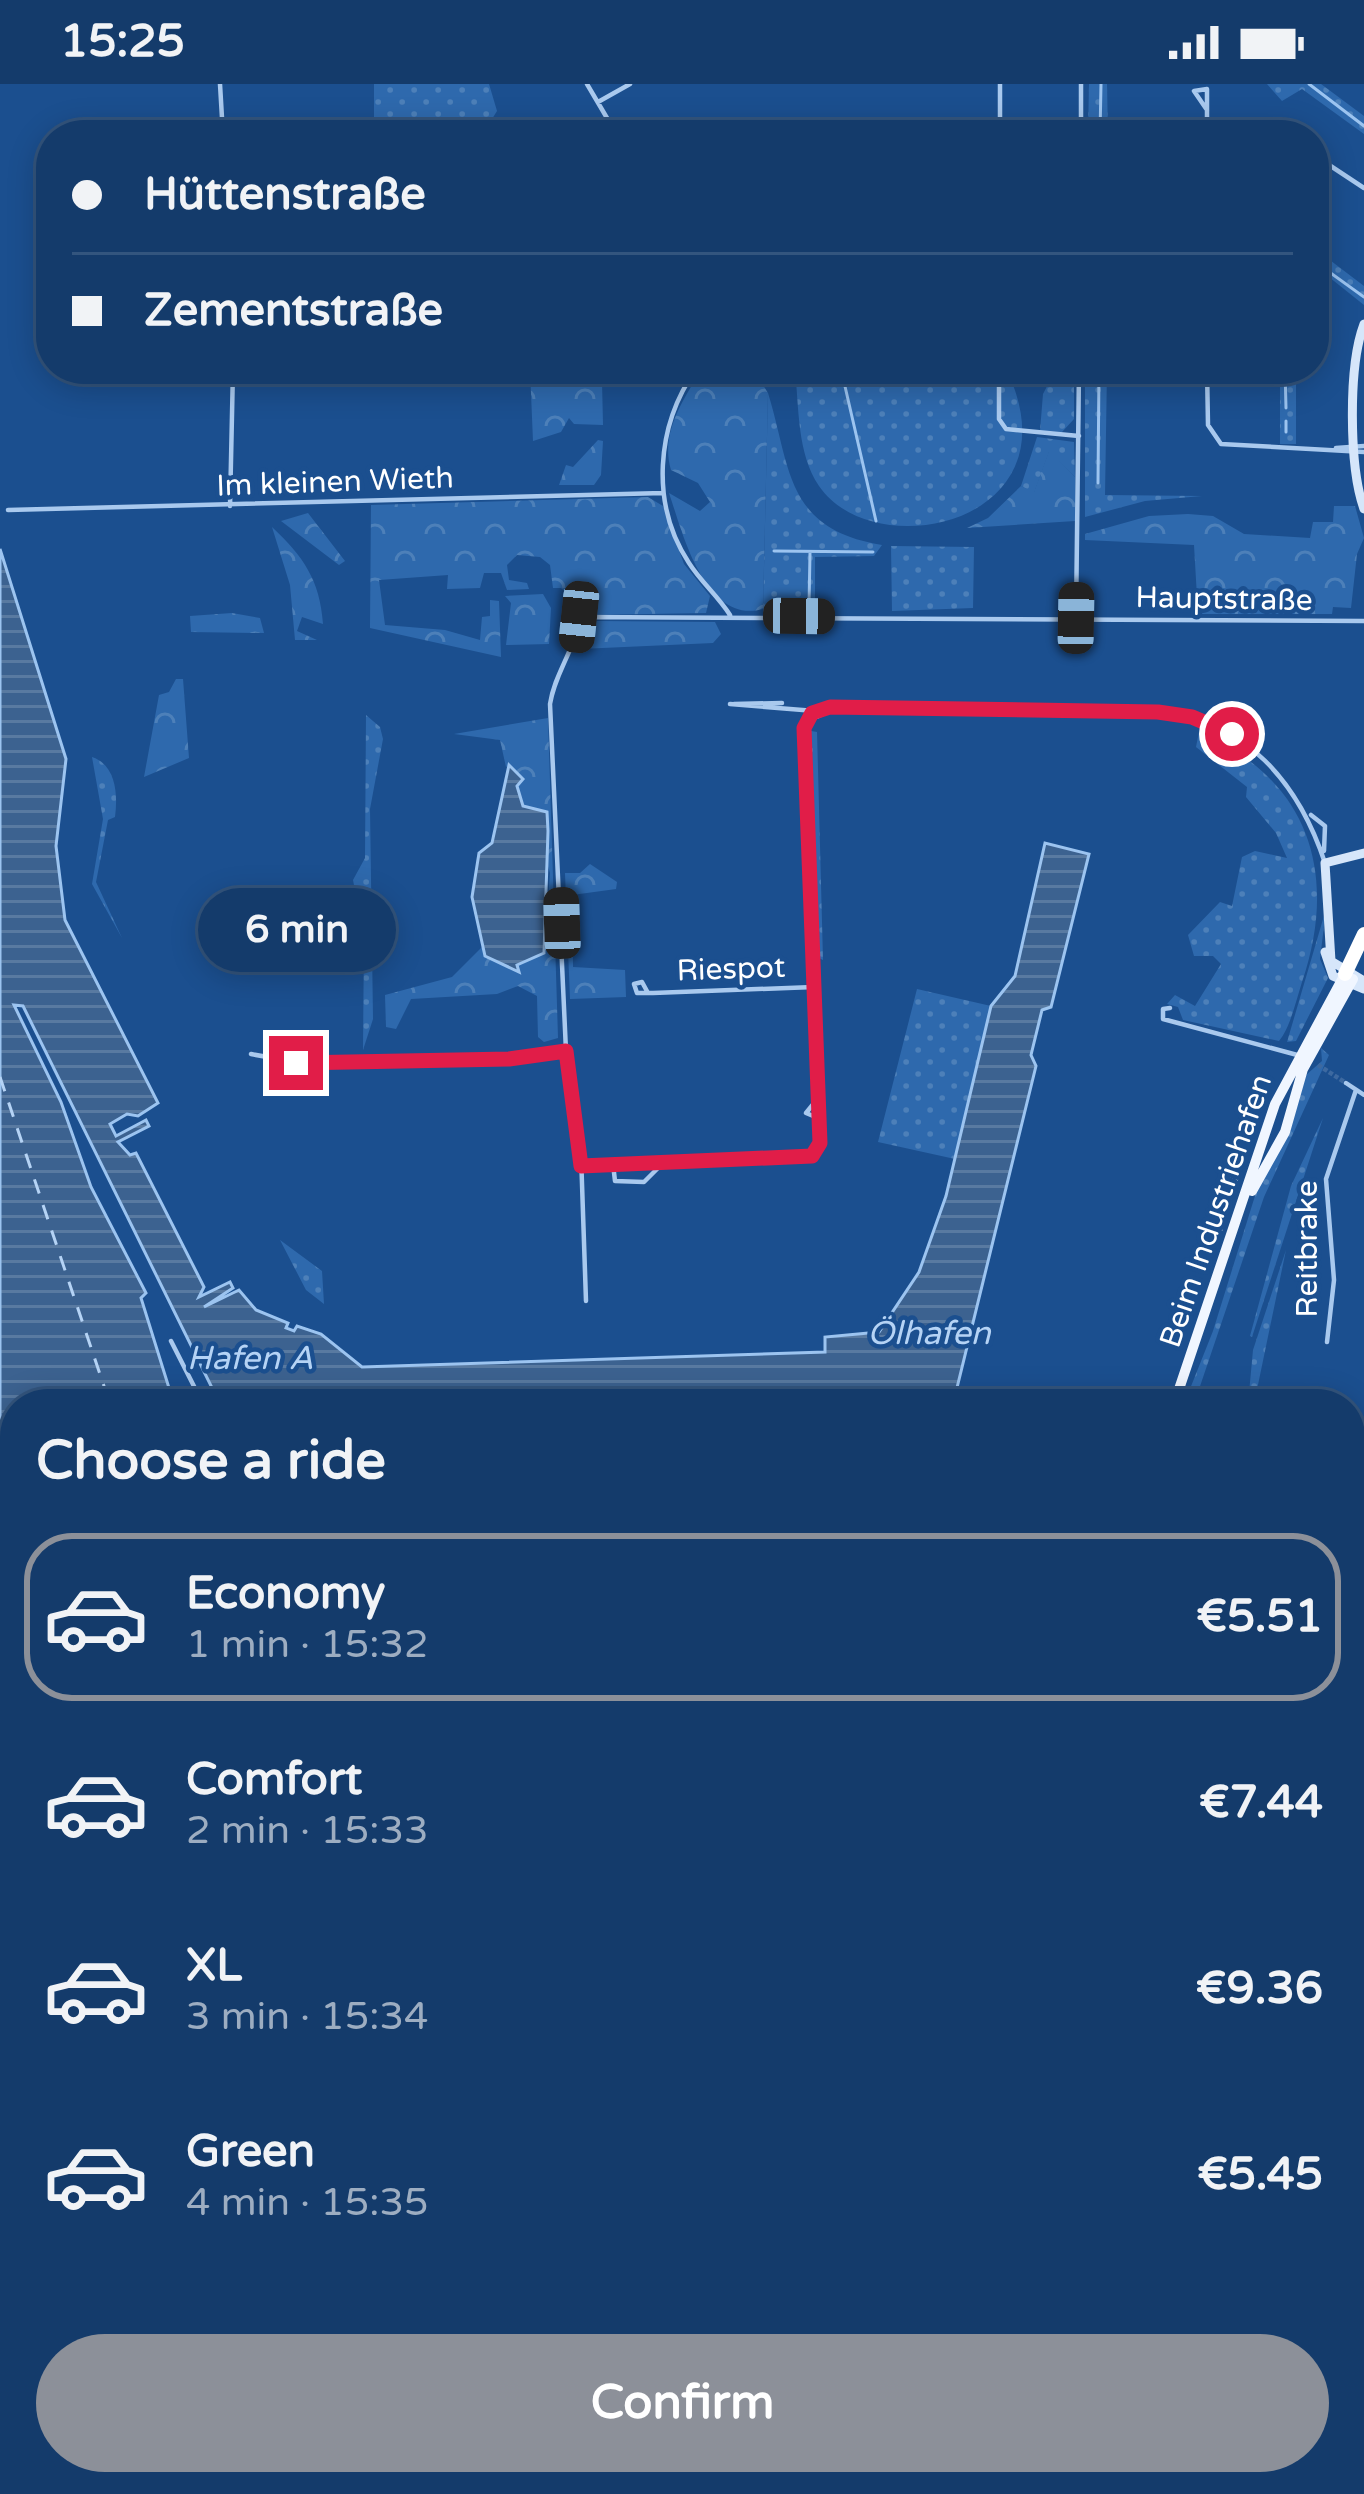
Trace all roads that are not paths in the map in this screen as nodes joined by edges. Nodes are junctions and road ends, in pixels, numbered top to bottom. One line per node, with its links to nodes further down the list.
1 (220, 84): 8 (street)
2 (587, 84): 6 (street)
3 (630, 84): 6 (street)
4 (1000, 84): 10 (street)
5 (1081, 84): 11 (street)
6 (598, 103): 9 (street)
7 (1207, 110): 12 (street)
8 (223, 120)
9 (608, 120)
10 (1000, 120)
11 (1081, 120)
12 (1207, 120)
13 (1329, 165): 14 (street)
14 (1364, 188)
15 (1364, 324): 22 (street)
16 (233, 384): 24 (street)
17 (688, 384): 23 (street)
18 (998, 384): 21 (street)
19 (1079, 384): 21 (street)
20 (1208, 384): 22 (street)
21 (1078, 436): 28 (street)
22 (1360, 449): 25 (street)
23 (663, 494): 24 (street, Im kleinen Wieth); 27 (street)
24 (230, 506): 26 (street, Im kleinen Wieth)
25 (1364, 509)
26 (8, 511)
27 (730, 615): 28 (street, Hauptstraße); 40 (street, Hauptstraße)
28 (1076, 618): 29 (street, Hauptstraße)
29 (1364, 621)
30 (730, 704): 31 (street)
31 (814, 714): 33 (street); 37 (street)
32 (1364, 853): 33 (street)
33 (1325, 862): 36 (street)
34 (1364, 934): 36 (highway)
35 (1364, 957): 36 (highway)
36 (1353, 983): 42 (main road, Beim Industriehafen); 42 (main road, Beim Industriehafen)
37 (815, 987): 38 (street, Riespot); 46 (street)
38 (649, 993)
39 (1177, 1023): 42 (street)
40 (566, 1051): 41 (street); 52 (street)
41 (251, 1054)
42 (1308, 1060): 48 (main road, Beim Industriehafen); 49 (main road, Beim Industriehafen)
43 (1346, 1083): 44 (street)
44 (1356, 1090): 45 (street); 55 (street, Reitbrake)
45 (1364, 1095)
46 (819, 1097): 47 (street); 47 (street)
47 (820, 1118): 50 (street)
48 (1267, 1126): 49 (main road); 57 (main road, Beim Industriehafen)
49 (1281, 1140): 58 (main road, Beim Industriehafen)
50 (664, 1162): 51 (street); 51 (street)
51 (613, 1164): 52 (street)
52 (581, 1166): 53 (street)
53 (586, 1301)
54 (171, 1341): 56 (street)
55 (1327, 1342)
56 (195, 1389)
57 (1182, 1389)
58 (1182, 1389)

